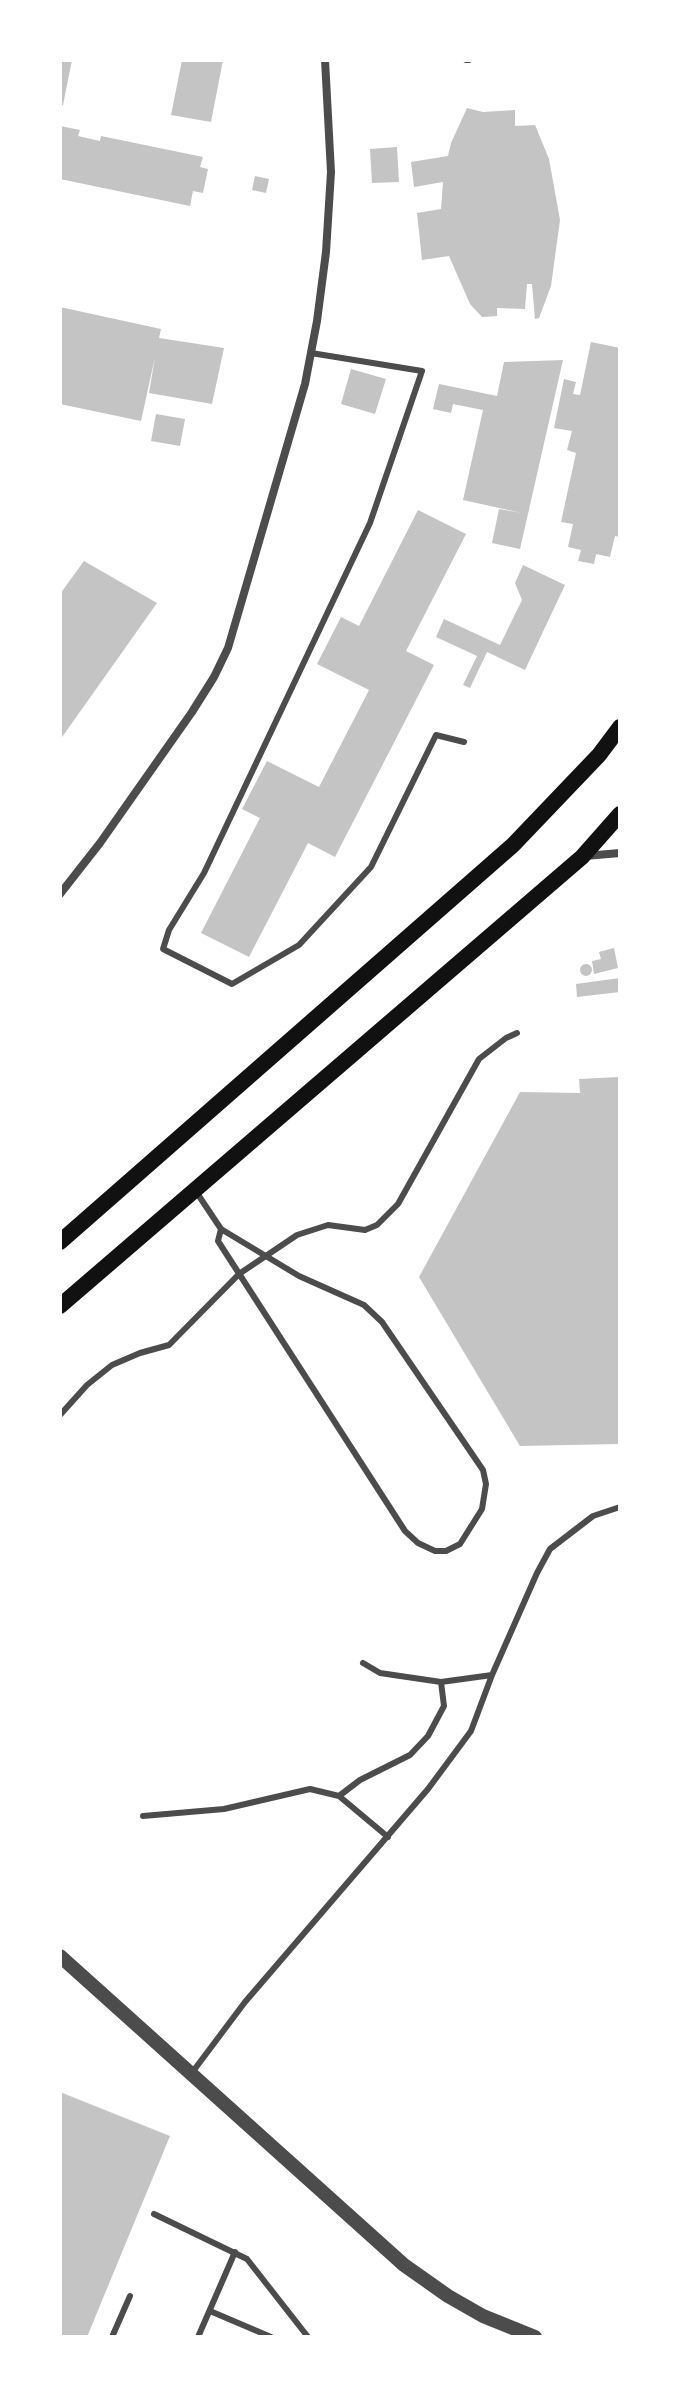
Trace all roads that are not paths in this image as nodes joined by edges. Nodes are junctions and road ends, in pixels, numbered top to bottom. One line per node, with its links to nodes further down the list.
1 (325, 60): 2 (street)
2 (311, 353): 4 (lane); 8 (street)
3 (620, 727): 12 (main road)
4 (464, 742)
5 (620, 814): 7 (main road)
6 (620, 853): 7 (street)
7 (582, 857): 10 (main road)
8 (60, 894)
9 (517, 1033): 13 (lane)
10 (195, 1190): 11 (lane); 15 (main road)
11 (221, 1229): 13 (lane); 14 (lane)
12 (60, 1242)
13 (264, 1257): 14 (lane); 14 (lane)
14 (239, 1274): 16 (lane)
15 (60, 1306)
16 (60, 1415)
17 (620, 1507): 19 (lane)
18 (363, 1663): 20 (lane)
19 (492, 1675): 20 (lane); 23 (lane)
20 (441, 1682): 21 (lane)
21 (339, 1796): 22 (lane); 23 (lane)
22 (143, 1816)
23 (388, 1837): 25 (lane)
24 (60, 1956): 25 (street)
25 (191, 2074): 35 (street)
26 (154, 2214): 27 (lane)
27 (235, 2252): 29 (lane); 30 (lane)
28 (130, 2296): 31 (lane)
29 (210, 2311): 32 (lane); 33 (lane)
30 (301, 2333): 34 (lane)
31 (112, 2337)
32 (198, 2337)
33 (271, 2337)
34 (308, 2337)
35 (535, 2337)

